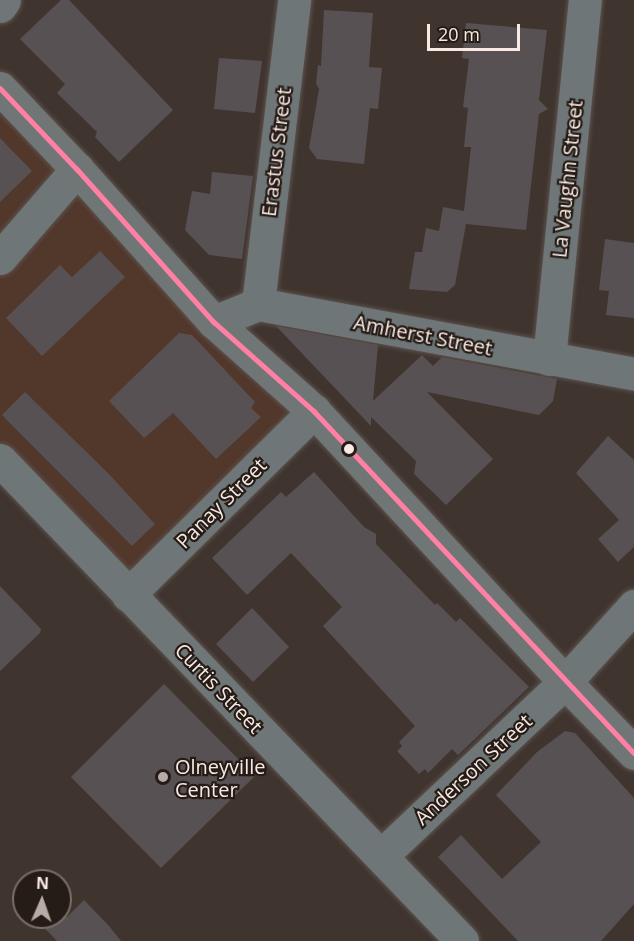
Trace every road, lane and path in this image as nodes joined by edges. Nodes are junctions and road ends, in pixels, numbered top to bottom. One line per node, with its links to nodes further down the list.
1 (4, 0): 4 (street)
2 (294, 0): 8 (street, Erastus Street)
3 (585, 0): 10 (street, La Vaughn Street)
4 (0, 6)
5 (0, 88): 6 (main road)
6 (77, 169): 7 (street); 9 (main road)
7 (0, 258)
8 (258, 304): 9 (street); 10 (street, Amherst Street)
9 (214, 322): 12 (main road)
10 (549, 359): 11 (street, Amherst Street)
11 (634, 374)
12 (314, 411): 14 (street, Panay Street); 16 (main road)
13 (0, 460): 14 (street, Curtis Street)
14 (128, 595): 18 (street, Curtis Street)
15 (634, 606): 16 (street, Anderson Street)
16 (565, 682): 17 (main road); 18 (street, Anderson Street)
17 (634, 753)
18 (382, 855): 19 (street, Curtis Street)
19 (462, 941)

